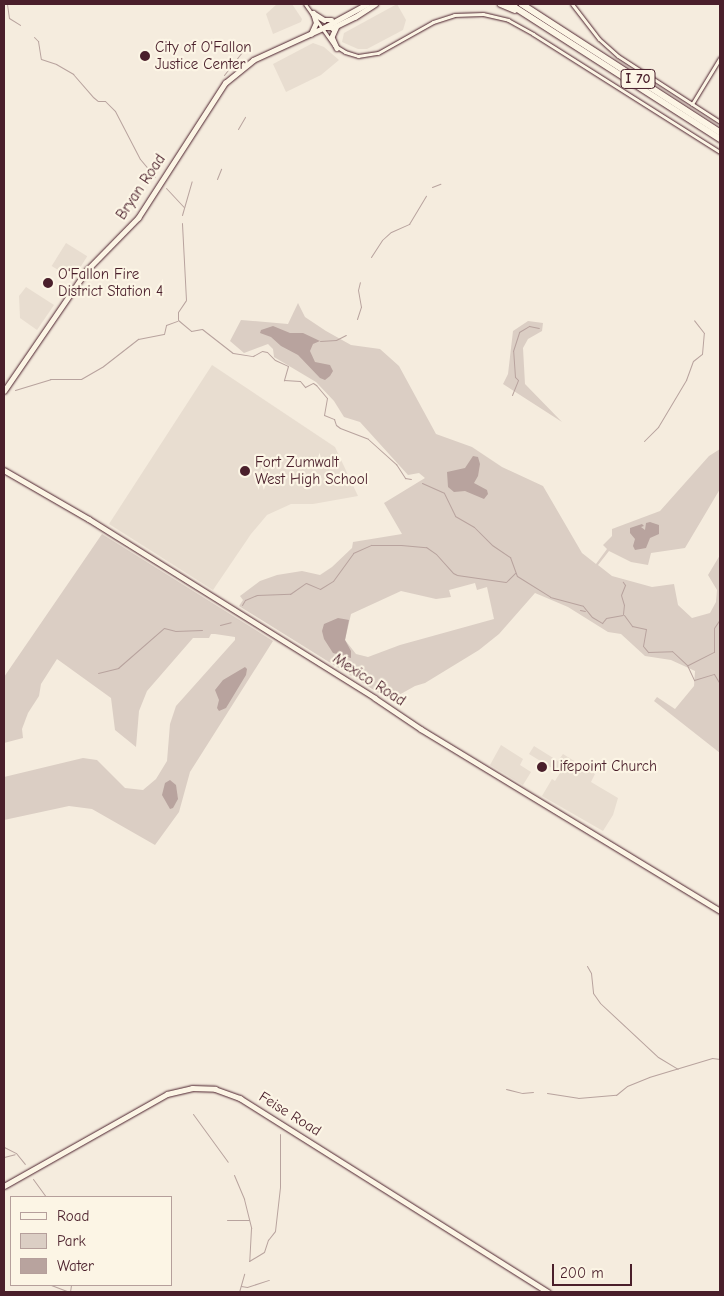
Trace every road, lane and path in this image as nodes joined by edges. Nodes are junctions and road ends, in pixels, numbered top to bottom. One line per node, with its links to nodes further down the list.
1 (305, 4): 8 (street)
2 (367, 4): 10 (main road, Bryan Road)
3 (375, 4): 10 (main road, Bryan Road)
4 (501, 4): 9 (highway)
5 (510, 4): 9 (highway, I 70)
6 (523, 4): 17 (highway, I 70)
7 (572, 4): 15 (street)
8 (313, 13): 10 (main road); 11 (street); 12 (main road)
9 (530, 17): 18 (highway, I 70)
10 (337, 22): 11 (main road, Bryan Road); 13 (main road)
11 (323, 28): 12 (main road, Bryan Road); 13 (street)
12 (312, 34): 20 (main road, Bryan Road)
13 (337, 48): 19 (street)
14 (720, 58): 15 (street)
15 (692, 104): 16 (street)
16 (720, 122)
17 (720, 132)
18 (720, 139)
19 (720, 152)
20 (4, 391)
21 (4, 470): 22 (main road, Mexico Road)
22 (720, 911)
23 (4, 1186): 24 (main road, Feise Road)
24 (548, 1292)

